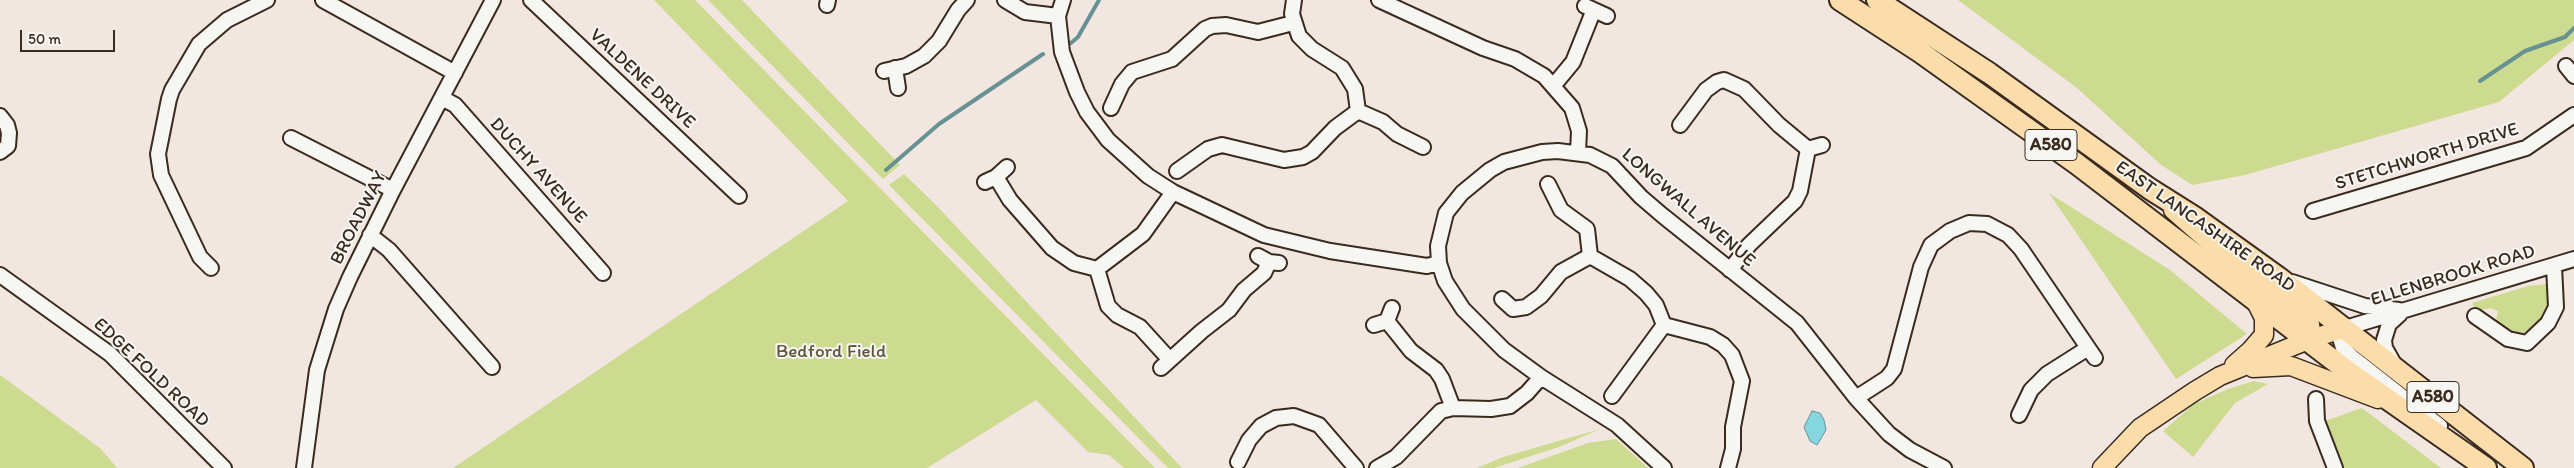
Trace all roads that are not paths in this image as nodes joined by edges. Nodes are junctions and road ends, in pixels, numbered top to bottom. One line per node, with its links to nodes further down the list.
1 (267, 0): 47 (street)
2 (323, 0): 16 (street)
3 (493, 0): 16 (street, BROADWAY)
4 (531, 0): 39 (street, VALDENE DRIVE)
5 (967, 0): 18 (street)
6 (1005, 0): 14 (street)
7 (1063, 0): 14 (street)
8 (1294, 0): 15 (street)
9 (1379, 0): 12 (street)
10 (1840, 0): 54 (highway, EAST LANCASHIRE ROAD / A580)
11 (1877, 0): 36 (highway, EAST LANCASHIRE ROAD / A580)
12 (1406, 6): 17 (street)
13 (1595, 12): 17 (street)
14 (1058, 16): 38 (street)
15 (1293, 23): 20 (street); 21 (street)
16 (455, 73): 19 (street, BROADWAY)
17 (1554, 85): 32 (street)
18 (898, 88)
19 (442, 98): 37 (street, BROADWAY); 50 (street, DUCHY AVENUE)
20 (1109, 100)
21 (1358, 110): 26 (street); 34 (street)
22 (2574, 115): 40 (street, STETCHWORTH DRIVE)
23 (0, 116): 30 (street)
24 (1680, 125): 29 (street)
25 (291, 138): 37 (street)
26 (1407, 139): 28 (street); 31 (street)
27 (1822, 145): 29 (street)
28 (1423, 147)
29 (1808, 149): 49 (street)
30 (0, 152)
31 (1400, 152)
32 (1578, 152): 45 (street, LONGWALL AVENUE); 49 (street, LONGWALL AVENUE)
33 (1007, 167): 48 (street)
34 (1177, 171)
35 (1548, 184): 42 (street)
36 (2150, 189): 52 (highway, EAST LANCASHIRE ROAD / A580); 60 (main road)
37 (393, 190): 41 (street, BROADWAY)
38 (1173, 192): 45 (street); 48 (street)
39 (739, 196)
40 (2313, 211)
41 (370, 235): 62 (street); 73 (street, BROADWAY)
42 (1590, 256): 53 (street); 58 (street)
43 (2574, 259): 46 (street, ELLENBROOK ROAD)
44 (1268, 260): 48 (street)
45 (1439, 264): 64 (street, LONGWALL AVENUE)
46 (2554, 266): 55 (street, ELLENBROOK ROAD); 56 (street)
47 (211, 268)
48 (1097, 270)
49 (1730, 270): 66 (street, LONGWALL AVENUE)
50 (603, 273)
51 (0, 275): 72 (street, EDGE FOLD ROAD)
52 (2278, 277): 55 (street); 59 (highway, EAST LANCASHIRE ROAD / A580)
53 (1502, 299)
54 (2255, 300): 60 (highway, EAST LANCASHIRE ROAD / A580); 63 (main road)
55 (2405, 311): 59 (street, ELLENBROOK ROAD); 61 (street)
56 (2475, 316)
57 (1384, 318): 69 (street)
58 (1664, 325): 65 (street); 77 (street)
59 (2342, 329): 60 (main road); 61 (highway, EAST LANCASHIRE ROAD / A580); 81 (street)
60 (2308, 340): 63 (main road); 68 (highway, EAST LANCASHIRE ROAD / A580)
61 (2396, 367): 82 (highway, EAST LANCASHIRE ROAD / A580)
62 (492, 368)
63 (2220, 376): 68 (main road); 79 (main road)
64 (1541, 378): 69 (street); 76 (street, LONGWALL AVENUE)
65 (1612, 396)
66 (1856, 398): 70 (street); 78 (street, LONGWALL AVENUE)
67 (2316, 400): 80 (street)
68 (2397, 407): 81 (highway, EAST LANCASHIRE ROAD / A580)
69 (1453, 408): 75 (street)
70 (2017, 418)
71 (1238, 462): 74 (street)
72 (224, 468)
73 (304, 468)
74 (1356, 468)
75 (1377, 468)
76 (1664, 468)
77 (1728, 468)
78 (1944, 468)
79 (2102, 468)
80 (2335, 468)
81 (2487, 468)
82 (2523, 468)

